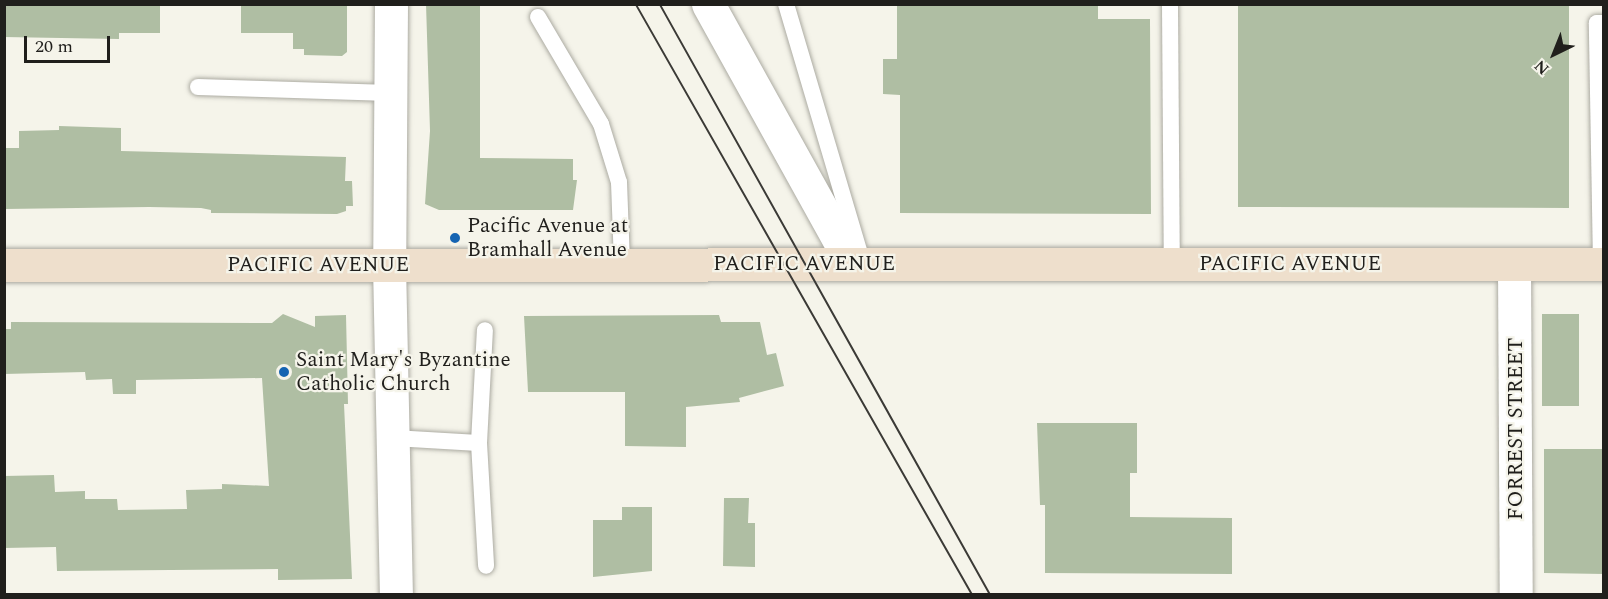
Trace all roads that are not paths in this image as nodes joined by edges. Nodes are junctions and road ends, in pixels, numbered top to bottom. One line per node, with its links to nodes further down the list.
1 (391, 4): 8 (street)
2 (708, 4): 11 (street)
3 (786, 4): 11 (lane)
4 (1170, 4): 12 (lane)
5 (538, 17): 10 (lane)
6 (1604, 23): 14 (lane)
7 (198, 87): 8 (lane)
8 (390, 93): 9 (street)
9 (389, 264): 10 (street, PACIFIC AVENUE); 15 (street, PACIFIC AVENUE); 17 (street)
10 (621, 264): 11 (street, PACIFIC AVENUE)
11 (858, 264): 12 (street, PACIFIC AVENUE)
12 (1172, 264): 13 (street, PACIFIC AVENUE)
13 (1514, 264): 14 (street, PACIFIC AVENUE); 21 (street, FORREST STREET)
14 (1602, 264)
15 (4, 265)
16 (485, 330): 18 (lane)
17 (393, 438): 18 (lane); 20 (street)
18 (479, 442): 19 (lane)
19 (486, 566)
20 (396, 594)
21 (1516, 594)

